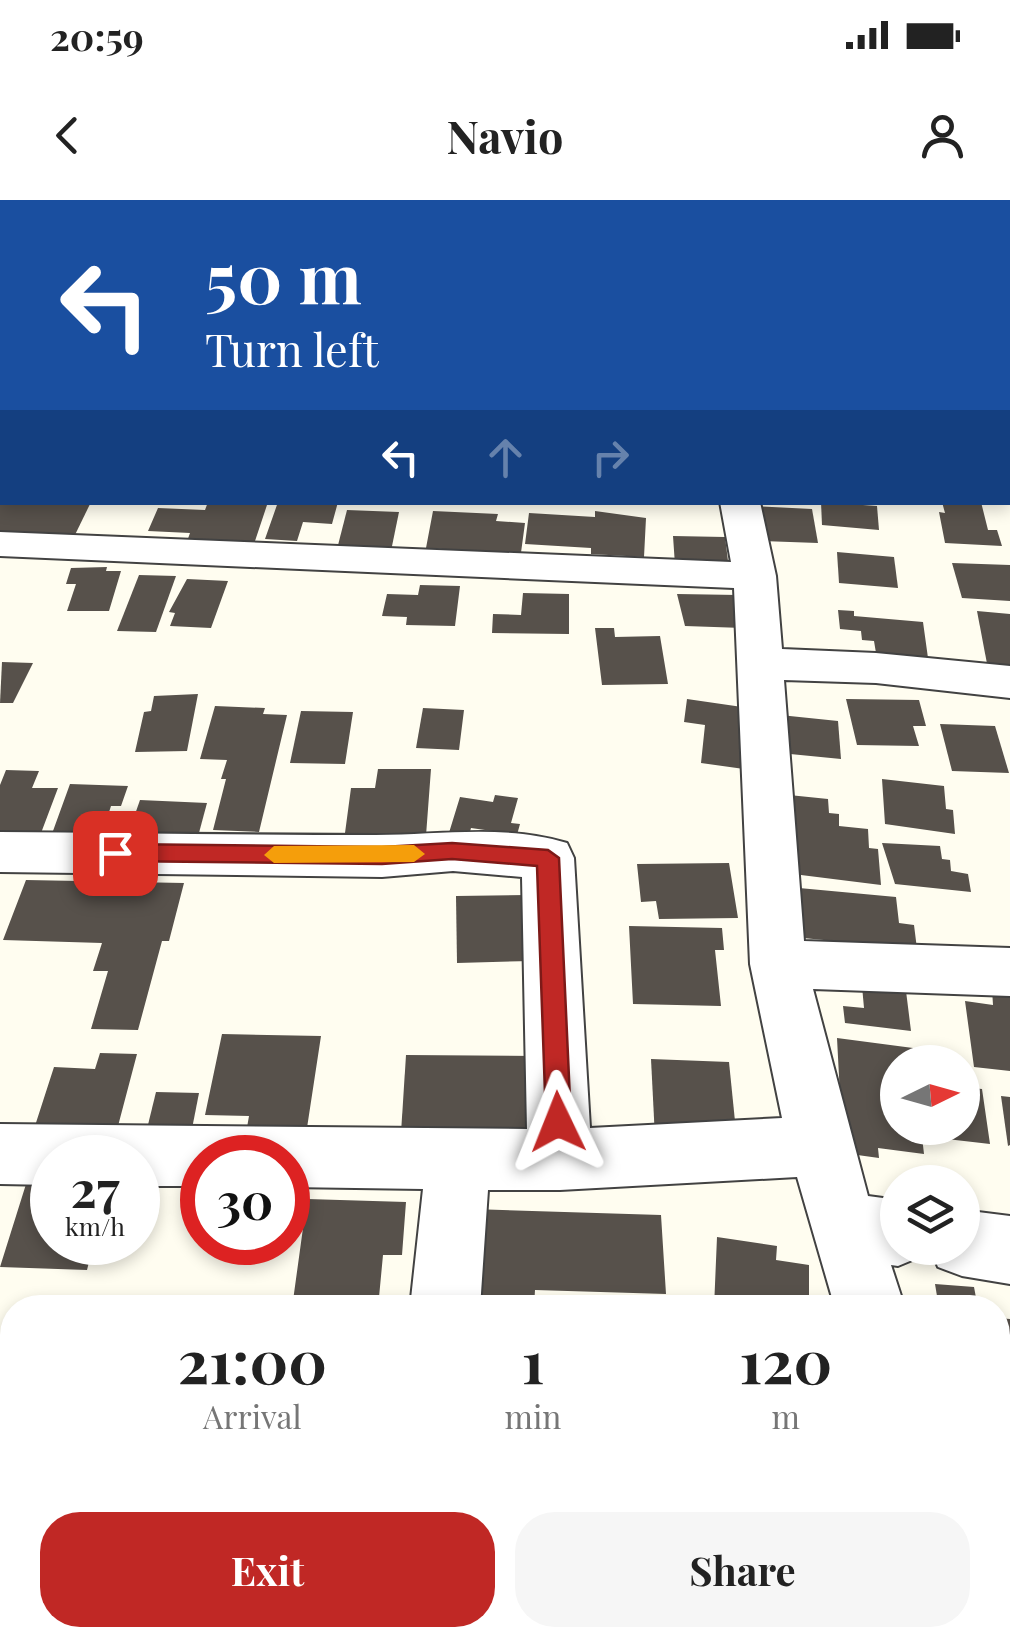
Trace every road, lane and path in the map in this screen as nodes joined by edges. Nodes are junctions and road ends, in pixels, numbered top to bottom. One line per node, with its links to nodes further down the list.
1 (741, 505): 3 (street)
2 (0, 544): 3 (street)
3 (755, 576): 4 (street)
4 (760, 664): 5 (street); 7 (street)
5 (1010, 682)
6 (0, 852): 12 (street)
7 (778, 964): 8 (street); 9 (street)
8 (1010, 972)
9 (820, 1146): 12 (street); 13 (street)
10 (0, 1154): 11 (street)
11 (458, 1159): 12 (street); 16 (street)
12 (560, 1160)
13 (873, 1230): 17 (street)
14 (980, 1246): 15 (street)
15 (1010, 1250)
16 (446, 1295)
17 (870, 1295)

